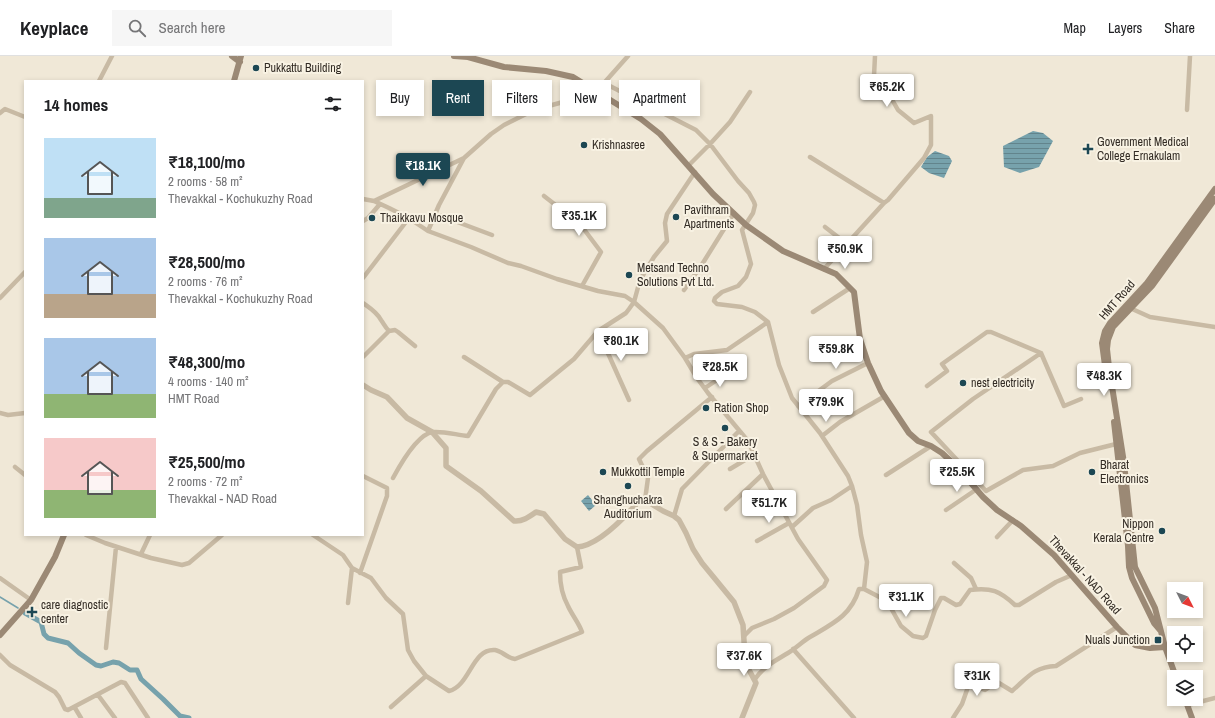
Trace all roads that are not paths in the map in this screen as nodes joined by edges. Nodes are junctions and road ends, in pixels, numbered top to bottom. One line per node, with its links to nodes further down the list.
1 (112, 56): 8 (street)
2 (232, 56): 7 (main road)
3 (454, 56): 10 (main road, Thevakkal - NAD Road)
4 (628, 56): 11 (street)
5 (875, 56): 29 (street)
6 (1190, 56): 16 (street)
7 (240, 59): 9 (main road)
8 (100, 80)
9 (234, 80)
10 (578, 80)
11 (607, 80)
12 (611, 87): 19 (street)
13 (750, 92): 19 (street)
14 (611, 101): 22 (main road, Thevakkal - NAD Road)
15 (560, 103): 21 (street)
16 (1187, 110)
17 (0, 113): 18 (street)
18 (24, 117)
19 (710, 144): 22 (street); 35 (street)
20 (810, 157): 29 (street)
21 (464, 158): 28 (street); 32 (street)
22 (688, 166): 23 (main road, Thevakkal - NAD Road)
23 (695, 172): 31 (main road, Thevakkal - NAD Road); 47 (street)
24 (1215, 189): 55 (main road, HMT Road)
25 (544, 196): 43 (street)
26 (1215, 198): 49 (main road, HMT Road)
27 (364, 199): 28 (street)
28 (374, 202): 30 (street)
29 (884, 203): 39 (street)
30 (380, 204): 33 (street); 34 (street)
31 (734, 213): 35 (main road, Thevakkal - NAD Road); 45 (street)
32 (436, 214): 37 (street); 38 (street)
33 (409, 218): 37 (street); 42 (street)
34 (364, 220)
35 (746, 225): 40 (main road, Thevakkal - NAD Road); 51 (street)
36 (825, 227): 39 (street)
37 (428, 231): 43 (street)
38 (492, 235)
39 (847, 244): 40 (street)
40 (824, 269): 44 (main road, Thevakkal - NAD Road)
41 (24, 273): 46 (street)
42 (364, 277)
43 (582, 286): 47 (street)
44 (850, 288): 50 (street); 61 (main road, Thevakkal - NAD Road)
45 (684, 290)
46 (0, 298)
47 (634, 302): 54 (street); 60 (street)
48 (364, 304): 53 (street)
49 (1130, 308): 52 (street); 55 (main road, HMT Road)
50 (813, 312)
51 (768, 322): 60 (street); 71 (street)
52 (1215, 327)
53 (390, 331): 56 (street); 58 (street)
54 (598, 331): 63 (street); 70 (street)
55 (1105, 339): 77 (main road, HMT Road); 115 (main road, HMT Road)
56 (416, 346)
57 (1041, 353): 65 (street); 69 (street); 77 (street)
58 (364, 356)
59 (464, 357): 63 (street)
60 (685, 358): 66 (street)
61 (868, 363): 67 (main road, Thevakkal - NAD Road); 71 (street)
62 (726, 374): 66 (street)
63 (503, 382): 75 (street)
64 (364, 386): 75 (street)
65 (927, 386)
66 (705, 388): 68 (street)
67 (885, 396): 76 (street); 78 (main road, Thevakkal - NAD Road)
68 (712, 397): 74 (street); 89 (street)
69 (1081, 399)
70 (628, 400)
71 (798, 406): 76 (street)
72 (0, 413): 73 (street)
73 (24, 413)
74 (739, 431): 79 (street); 92 (street)
75 (432, 432): 86 (street); 103 (street)
76 (822, 436): 87 (street)
77 (1116, 444): 115 (main road, HMT Road)
78 (931, 446): 84 (street); 88 (main road, Thevakkal - NAD Road)
79 (755, 454): 81 (street); 83 (street)
80 (15, 467): 82 (street)
81 (730, 469)
82 (24, 474)
83 (763, 474): 90 (street); 94 (street)
84 (886, 475)
85 (364, 476): 107 (street)
86 (392, 478)
87 (852, 486): 94 (street); 110 (street)
88 (977, 489): 91 (street); 93 (main road, Thevakkal - NAD Road)
89 (645, 500): 92 (street); 103 (street)
90 (726, 510)
91 (946, 510)
92 (674, 516): 117 (street)
93 (1013, 520): 100 (street); 108 (main road, Thevakkal - NAD Road)
94 (791, 525): 101 (street); 117 (street)
95 (64, 536): 112 (main road)
96 (88, 536): 102 (street)
97 (150, 536): 104 (street)
98 (221, 536): 104 (street)
99 (314, 536): 106 (street)
100 (997, 537)
101 (757, 541)
102 (116, 547): 104 (street); 119 (street)
103 (577, 547): 123 (street)
104 (141, 554)
105 (954, 563): 111 (street)
106 (352, 568): 107 (street); 113 (street)
107 (360, 573): 123 (street)
108 (1072, 575): 111 (street); 114 (main road, Thevakkal - NAD Road)
109 (0, 578): 112 (street)
110 (864, 589): 111 (street); 120 (street)
111 (976, 589)
112 (30, 600): 116 (main road)
113 (348, 603)
114 (1117, 627): 118 (main road, Thevakkal - NAD Road); 136 (street)
115 (1160, 630): 118 (main road, HMT Road)
116 (0, 636)
117 (744, 636): 124 (street)
118 (1164, 647): 122 (main road, HMT Road)
119 (106, 648)
120 (792, 649): 124 (street); 135 (street)
121 (0, 655): 130 (street)
122 (1173, 670)
123 (426, 676): 129 (street)
124 (755, 679): 134 (street)
125 (98, 696): 130 (street); 132 (street); 133 (street)
126 (1215, 698): 127 (street)
127 (1203, 701)
128 (1188, 706): 137 (main road)
129 (391, 707)
130 (75, 708): 131 (street)
131 (81, 718)
132 (115, 718)
133 (148, 718)
134 (742, 718)
135 (854, 718)
136 (953, 718)
137 (1192, 718)

